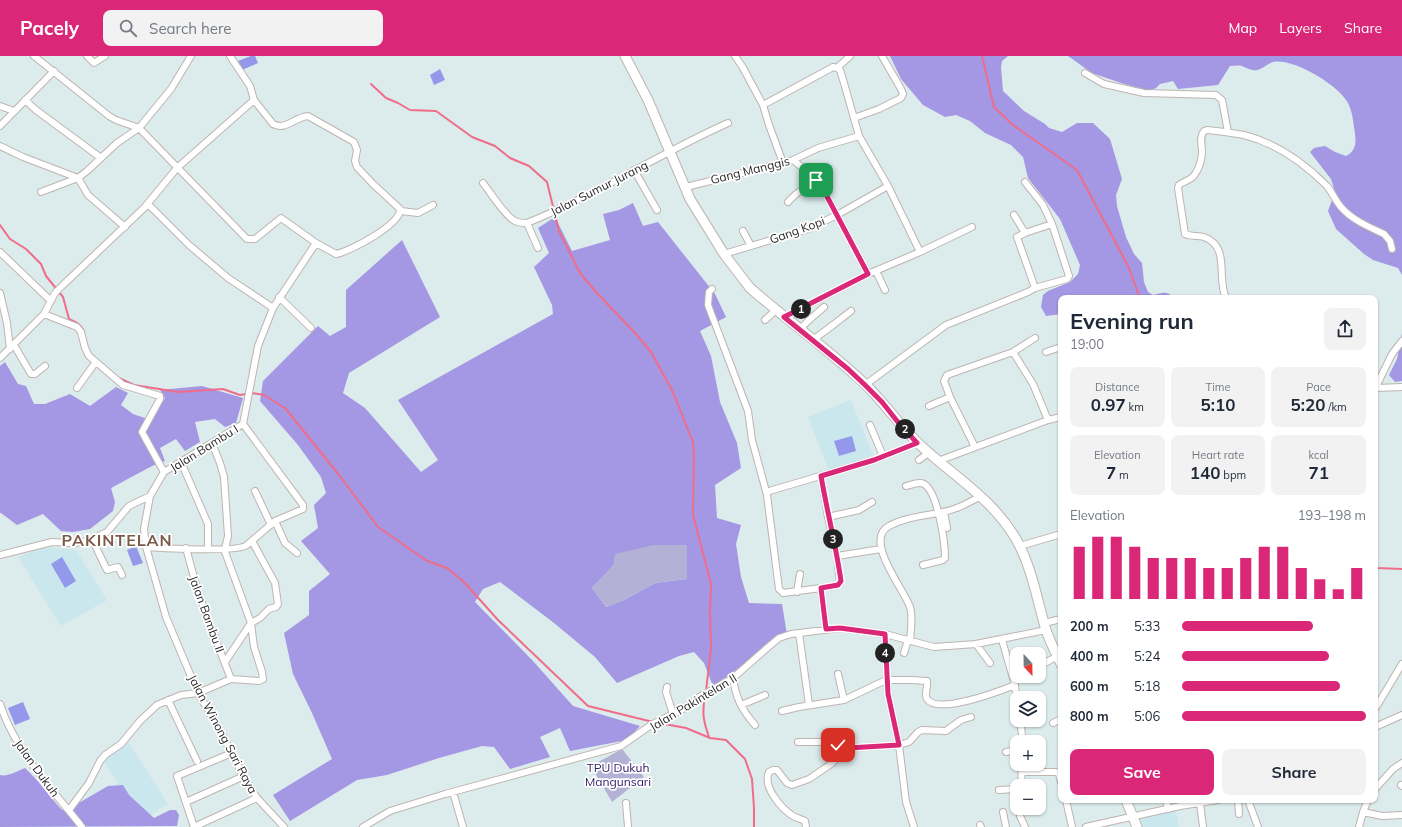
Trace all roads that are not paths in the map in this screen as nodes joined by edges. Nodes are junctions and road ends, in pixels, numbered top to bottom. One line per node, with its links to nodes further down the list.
1 (87, 56): 2 (street)
2 (105, 56)
3 (191, 56): 22 (street)
4 (239, 56): 10 (street)
5 (625, 56): 26 (main road)
6 (735, 56): 16 (street)
7 (850, 56): 11 (street)
8 (882, 56): 19 (street)
9 (38, 57): 12 (street)
10 (231, 58): 15 (street)
11 (837, 68): 16 (street); 19 (street)
12 (54, 71): 14 (street); 22 (street)
13 (1085, 73): 23 (street)
14 (25, 100): 18 (street); 27 (street)
15 (254, 100): 30 (street); 43 (street)
16 (763, 105): 29 (street)
17 (0, 106): 18 (street)
18 (14, 111): 21 (street)
19 (854, 118): 24 (street)
20 (728, 123): 26 (street, Jalan Sumur Jurang)
21 (0, 126)
22 (139, 128): 27 (street); 30 (street)
23 (1228, 132): 55 (street); 65 (street)
24 (859, 136): 28 (street, Gang Manggis); 35 (street)
25 (0, 146): 32 (street)
26 (670, 152): 31 (street, Jalan Sumur Jurang); 36 (main road)
27 (101, 158): 32 (street)
28 (793, 160): 29 (street, Gang Manggis); 37 (street)
29 (782, 163): 36 (street, Gang Manggis)
30 (177, 168): 40 (street); 52 (street)
31 (634, 170): 42 (street); 46 (street, Jalan Sumur Jurang)
32 (78, 178): 38 (street); 48 (street)
33 (1025, 182): 47 (street)
34 (483, 183): 46 (street)
35 (888, 186): 44 (street, Gang Kopi); 57 (street)
36 (686, 187): 58 (main road)
37 (822, 187): 39 (street); 44 (street)
38 (41, 192)
39 (788, 202)
40 (148, 204): 48 (street); 69 (street)
41 (433, 205): 43 (street)
42 (657, 210)
43 (401, 211): 52 (street)
44 (837, 215): 53 (street, Gang Kopi); 60 (street)
45 (1014, 215): 51 (street)
46 (527, 223): 54 (street)
47 (1052, 224): 51 (street); 61 (street)
48 (125, 227): 67 (street)
49 (972, 227): 57 (street)
50 (743, 231): 53 (street)
51 (1024, 233): 61 (street)
52 (316, 243): 66 (street)
53 (751, 246): 58 (street, Gang Kopi)
54 (538, 248)
55 (1392, 249)
56 (0, 252): 67 (street)
57 (920, 252): 59 (street)
58 (724, 254): 70 (main road)
59 (876, 271): 60 (street); 63 (street)
60 (868, 274): 73 (street)
61 (1035, 288): 88 (street)
62 (712, 289): 110 (street)
63 (886, 290)
64 (0, 293): 80 (street)
65 (1225, 295)
66 (279, 297): 69 (street); 75 (street)
67 (51, 301): 72 (street)
68 (824, 307): 76 (street)
69 (273, 308): 96 (street)
70 (776, 310): 73 (main road); 74 (street)
71 (851, 311): 78 (street)
72 (44, 314): 80 (street); 85 (street)
73 (784, 317): 76 (main road)
74 (766, 320)
75 (311, 328)
76 (800, 329): 78 (main road)
77 (1035, 338): 82 (street)
78 (813, 340): 88 (main road)
79 (1402, 341): 87 (street)
80 (12, 347): 84 (street); 86 (street)
81 (1058, 348): 83 (street)
82 (1013, 352): 92 (street); 95 (street)
83 (1046, 352)
84 (0, 358)
85 (94, 363): 90 (street); 106 (street)
86 (45, 366)
87 (1378, 383)
88 (865, 385): 99 (main road)
89 (1402, 387): 91 (street)
90 (77, 388)
91 (1378, 389)
92 (950, 397): 93 (street); 100 (street)
93 (928, 406)
94 (1058, 418): 95 (street)
95 (1048, 420): 100 (street)
96 (243, 424): 98 (street, Jalan Bambu I); 116 (street, Jalan Bambu I)
97 (870, 425): 102 (street)
98 (212, 443): 104 (street, Jalan Bambu I); 125 (street)
99 (917, 443): 101 (main road); 102 (street)
100 (975, 447): 105 (street)
101 (928, 453): 103 (street); 105 (main road)
102 (883, 456): 107 (street)
103 (919, 460)
104 (181, 462): 106 (street, Jalan Bambu I); 124 (street)
105 (938, 462): 112 (main road)
106 (164, 472): 111 (street, Jalan Bambu I)
107 (821, 476): 110 (street); 115 (street)
108 (906, 486): 114 (street)
109 (255, 491): 116 (street)
110 (766, 492): 134 (street)
111 (150, 496): 119 (street); 122 (street, Jalan Winong Sari Raya)
112 (981, 496): 114 (street); 121 (main road)
113 (872, 502): 115 (street)
114 (941, 512): 117 (street); 126 (street); 130 (street)
115 (828, 517): 129 (street)
116 (273, 523): 120 (street); 127 (street)
117 (947, 528)
118 (1058, 535): 121 (street)
119 (92, 539): 128 (street); 132 (street)
120 (252, 541): 125 (street); 136 (street)
121 (1020, 546): 137 (main road)
122 (146, 547): 123 (street); 158 (street, Jalan Winong Sari Raya)
123 (186, 548): 124 (street); 147 (street, Jalan Bambu II)
124 (208, 549): 125 (street)
125 (224, 549): 136 (street)
126 (881, 549): 129 (street); 141 (street)
127 (297, 553)
128 (0, 554)
129 (837, 556): 133 (street)
130 (923, 565)
131 (800, 574): 134 (street)
132 (122, 575)
133 (821, 588): 134 (street); 138 (street)
134 (797, 592)
135 (1058, 620): 137 (street, Jalan Pakintelan II)
136 (251, 623): 147 (street); 153 (street)
137 (1045, 627): 142 (street, Jalan Pakintelan II); 145 (main road)
138 (826, 629): 139 (street, Jalan Pakintelan II); 140 (street, Jalan Pakintelan II)
139 (799, 633): 152 (street, Jalan Pakintelan II); 164 (street)
140 (885, 634): 141 (street, Jalan Pakintelan II); 154 (street)
141 (909, 640): 143 (street, Jalan Pakintelan II); 144 (street)
142 (1002, 640): 143 (street, Jalan Pakintelan II); 155 (street)
143 (976, 644): 148 (street)
144 (904, 653)
145 (1058, 658)
146 (1058, 660): 149 (street)
147 (225, 662): 153 (street, Jalan Bambu II)
148 (990, 663)
149 (1046, 664)
150 (1402, 664): 163 (street)
151 (838, 674): 161 (street)
152 (733, 678): 165 (street); 167 (street, Jalan Pakintelan II)
153 (231, 679): 158 (street)
154 (886, 680): 155 (street); 161 (street); 176 (street)
155 (1015, 685): 157 (street)
156 (667, 687): 167 (street)
157 (1016, 691)
158 (198, 693): 160 (street); 180 (street, Jalan Winong Sari Raya)
159 (766, 695): 165 (street)
160 (168, 700): 181 (street); 203 (street)
161 (844, 700): 164 (street)
162 (0, 704): 171 (street, Jalan Dukuh)
163 (1378, 704)
164 (809, 705): 166 (street)
165 (741, 706): 173 (street)
166 (782, 711)
167 (673, 714): 190 (street, Jalan Pakintelan II)
168 (1402, 715): 174 (street)
169 (971, 717): 176 (street)
170 (1058, 720): 172 (street)
171 (3, 723): 203 (street, Jalan Dukuh)
172 (1053, 723)
173 (756, 725)
174 (1378, 726)
175 (798, 742): 177 (street)
176 (899, 745): 177 (street); 217 (street)
177 (848, 748): 216 (street)
178 (1010, 751): 179 (street)
179 (1006, 752)
180 (232, 753): 185 (street, Jalan Winong Sari Raya); 192 (street)
181 (197, 761)
182 (1402, 763): 187 (street)
183 (1022, 772): 184 (street); 186 (street)
184 (1058, 773)
185 (244, 776): 191 (street, Jalan Winong Sari Raya); 192 (street)
186 (1022, 779)
187 (1378, 786)
188 (1010, 789): 189 (street)
189 (999, 790)
190 (453, 792): 213 (street, Jalan Pakintelan II); 214 (street)
191 (257, 798): 211 (street); 212 (street, Jalan Winong Sari Raya)
192 (186, 802): 211 (street)
193 (626, 803): 215 (street)
194 (1067, 803): 220 (street)
195 (1127, 803): 209 (main road)
196 (1167, 803): 202 (street)
197 (1179, 803): 198 (street); 202 (street)
198 (1200, 803): 223 (street)
199 (1238, 803): 206 (street)
200 (1249, 803): 224 (street)
201 (1367, 803): 205 (street)
202 (1168, 809): 209 (street)
203 (69, 810): 210 (street, Jalan Dukuh)
204 (1003, 812): 218 (street)
205 (1363, 812): 208 (street); 225 (street)
206 (1239, 814)
207 (1020, 815): 219 (street)
208 (1402, 815)
209 (1133, 817): 221 (street); 222 (main road)
210 (82, 827)
211 (194, 827)
212 (284, 827)
213 (363, 827)
214 (463, 827)
215 (628, 827)
216 (806, 827)
217 (914, 827)
218 (1006, 827)
219 (1025, 827)
220 (1072, 827)
221 (1086, 827)
222 (1137, 827)
223 (1203, 827)
224 (1258, 827)
225 (1359, 827)

